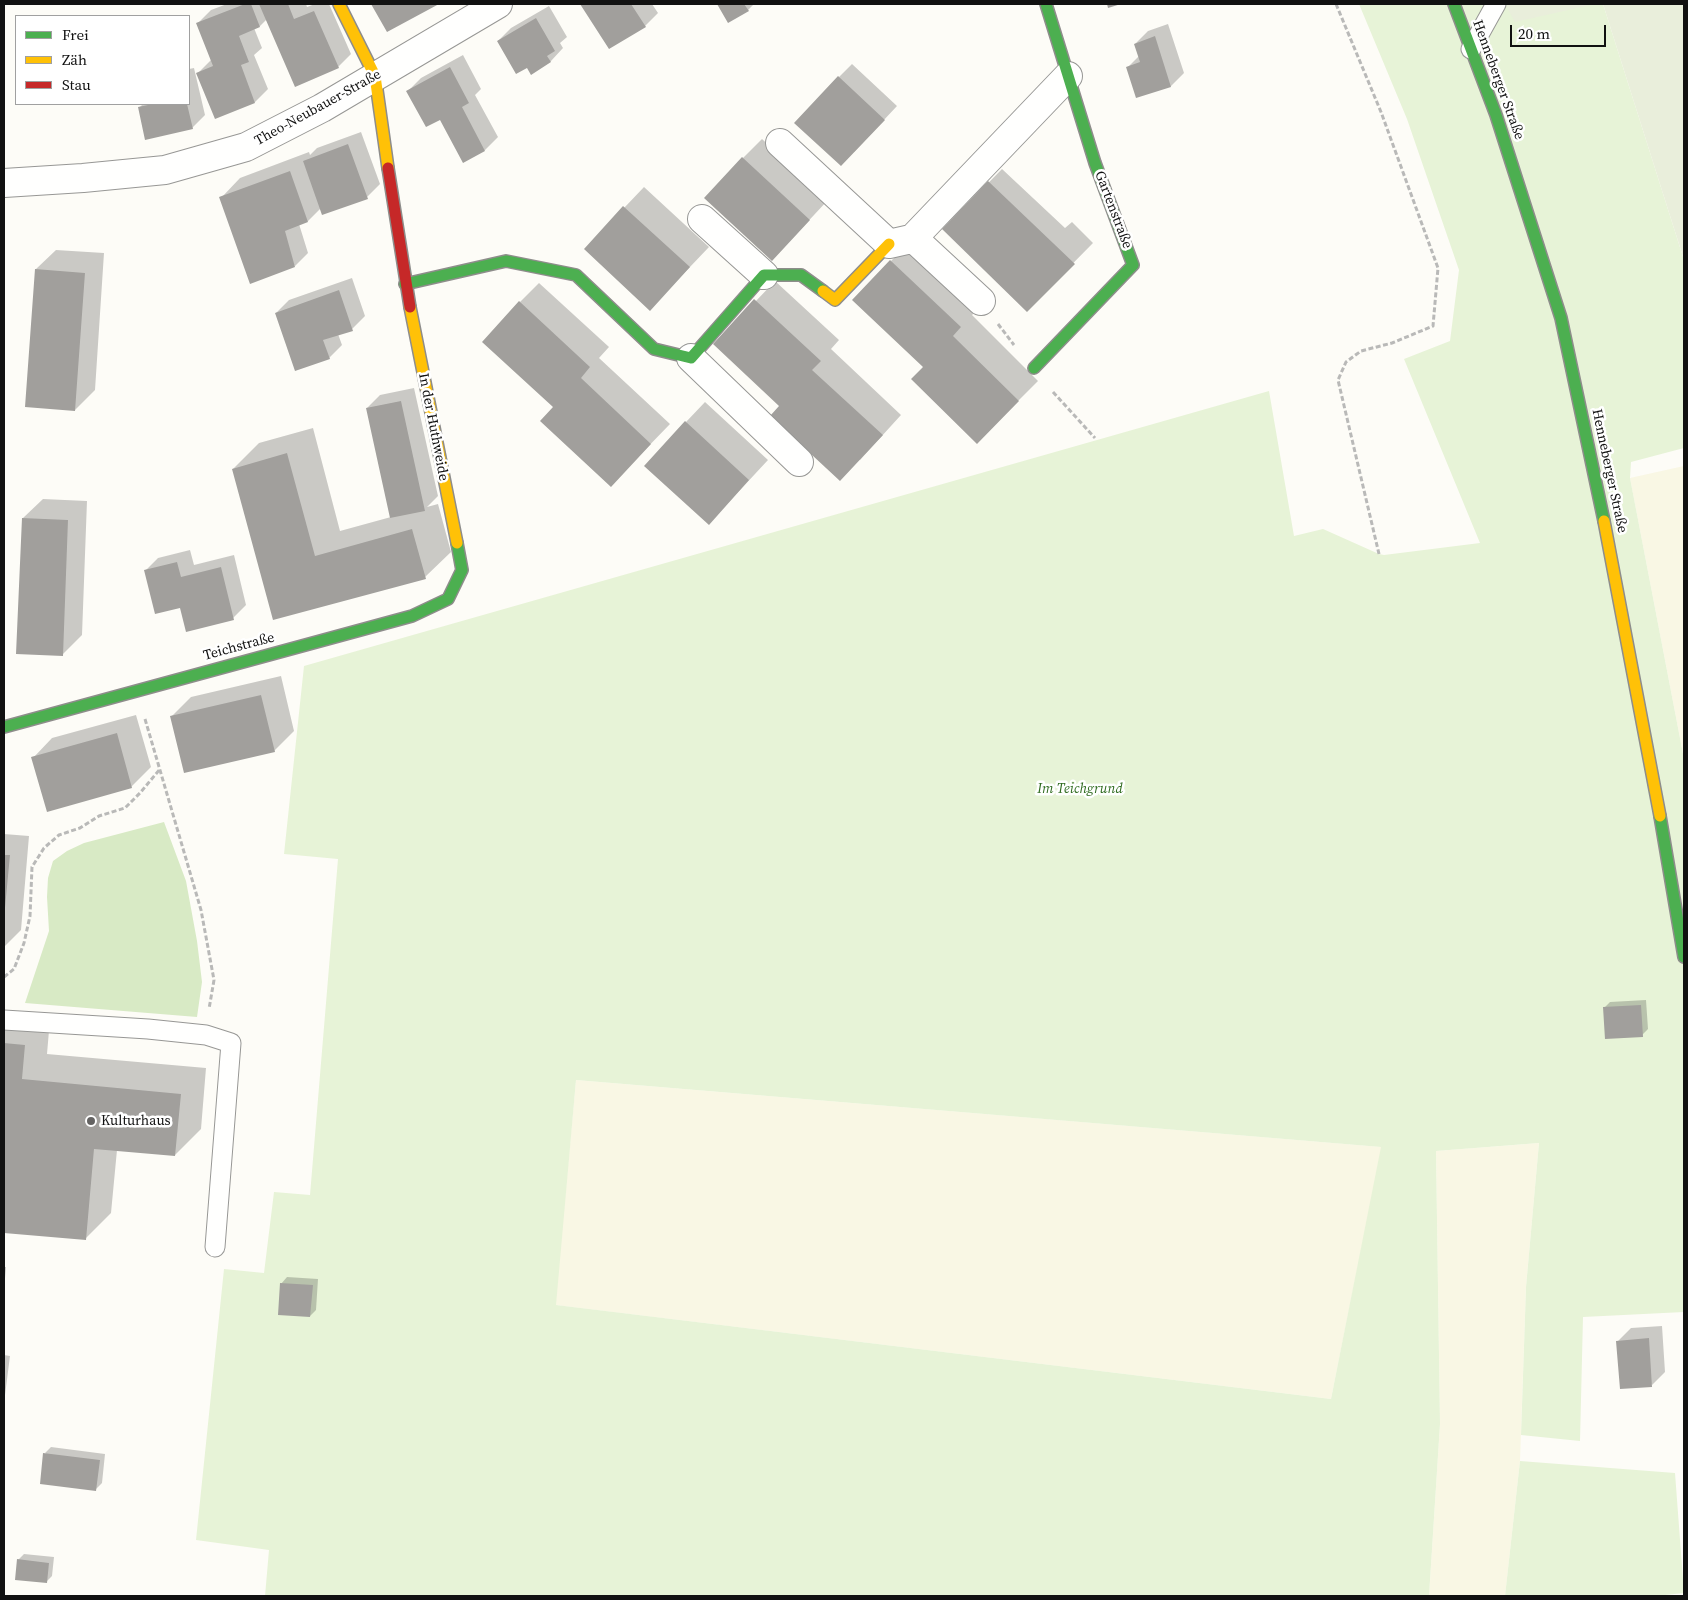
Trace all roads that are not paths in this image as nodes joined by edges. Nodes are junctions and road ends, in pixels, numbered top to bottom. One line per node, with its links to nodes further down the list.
1 (339, 4): 7 (street, In der Huthweide)
2 (498, 4): 7 (street, Theo-Neubauer-Straße)
3 (1046, 4): 8 (street, Gartenstraße)
4 (1454, 4): 6 (street, Henneberger Straße)
5 (1496, 4): 6 (lane)
6 (1471, 49): 21 (street, Henneberger Straße)
7 (375, 76): 10 (street, Theo-Neubauer-Straße); 14 (street, In der Huthweide)
8 (1068, 76): 12 (street); 17 (street, Gartenstraße)
9 (780, 143): 12 (street)
10 (4, 184)
11 (702, 219): 13 (street)
12 (901, 241): 13 (street); 15 (street)
13 (764, 275): 16 (street)
14 (404, 284): 16 (street); 19 (street, In der Huthweide)
15 (981, 301)
16 (691, 358): 18 (street)
17 (1034, 368)
18 (799, 462)
19 (462, 570): 20 (street, Teichstraße)
20 (4, 728)
21 (1684, 957)
22 (4, 1020): 23 (lane)
23 (215, 1247)

